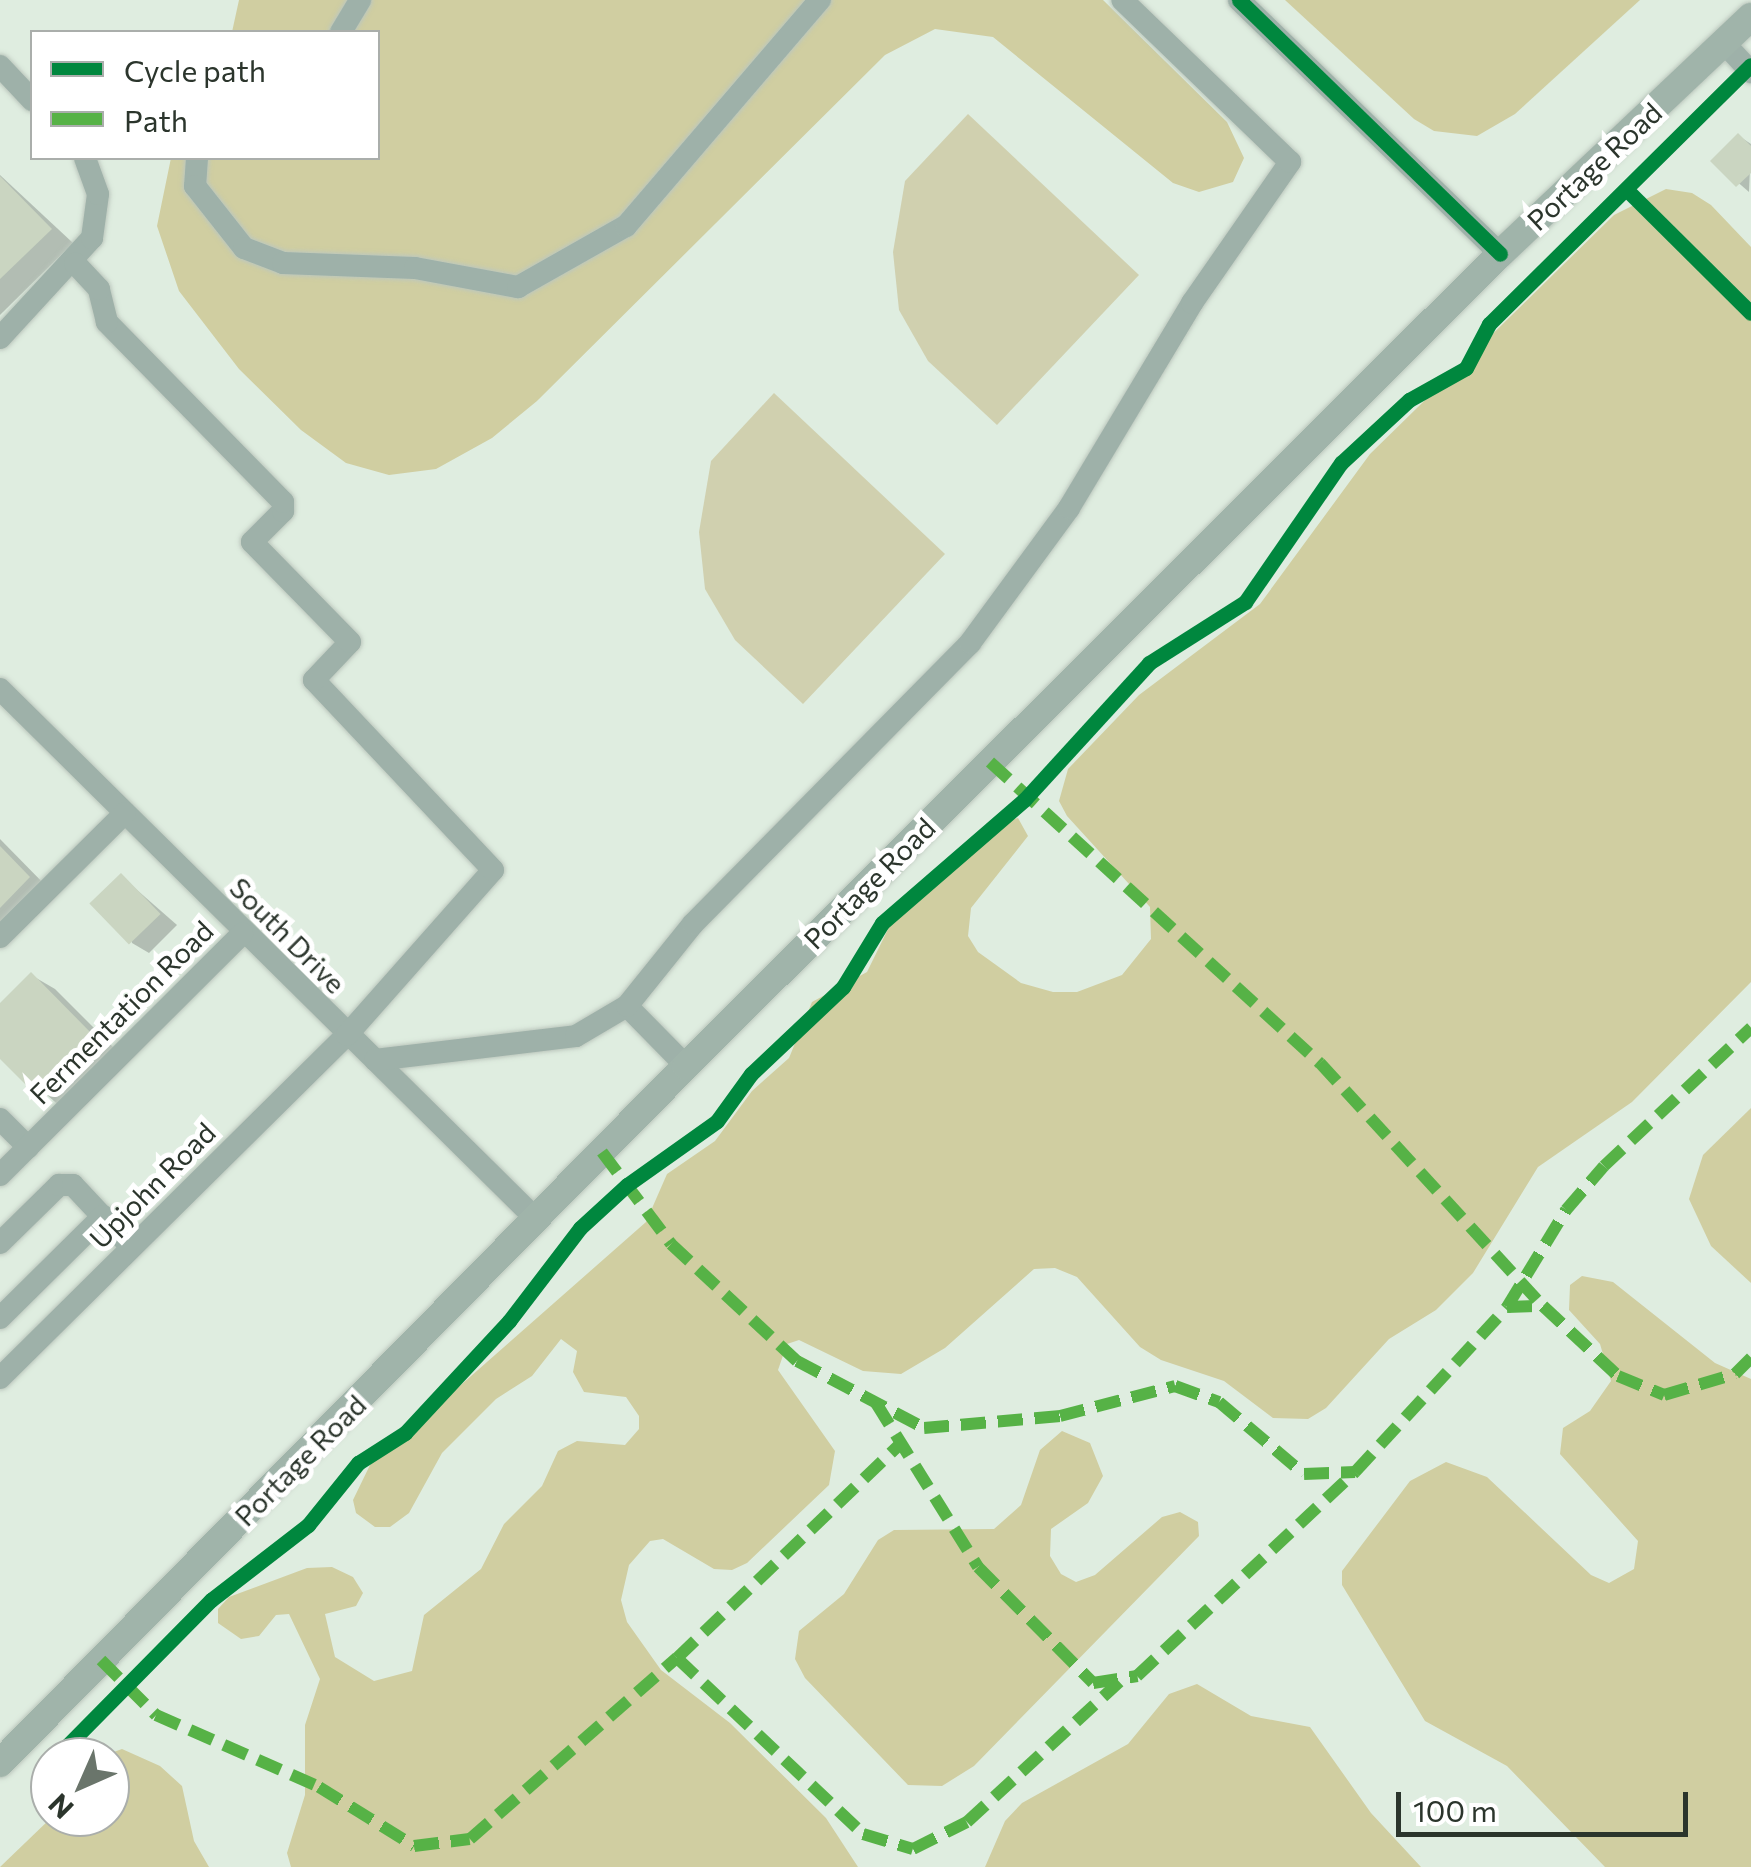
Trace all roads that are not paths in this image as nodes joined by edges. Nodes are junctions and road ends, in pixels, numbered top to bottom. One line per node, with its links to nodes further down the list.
1 (360, 0): 6 (street)
2 (820, 0): 12 (street)
3 (1122, 0): 21 (street)
4 (1240, 0): 13 (street)
5 (1751, 17): 7 (main road, Portage Road)
6 (342, 30)
7 (1724, 43): 9 (street); 13 (main road, Portage Road)
8 (0, 66): 10 (street)
9 (1751, 72)
10 (30, 98)
11 (86, 160): 14 (street)
12 (197, 160)
13 (1500, 254): 24 (main road, Portage Road)
14 (74, 263): 15 (street); 22 (street, Upjohn Road)
15 (0, 338)
16 (9, 697): 17 (street); 18 (street, South Drive)
17 (0, 722)
18 (124, 813): 19 (street, South Drive); 20 (street)
19 (242, 934): 22 (street, South Drive); 26 (street, Fermentation Road)
20 (0, 937)
21 (627, 1006): 23 (street); 24 (street)
22 (347, 1035): 23 (street, South Drive); 31 (street, Upjohn Road)
23 (375, 1060): 29 (street, South Drive)
24 (686, 1066): 29 (main road, Portage Road)
25 (0, 1119): 26 (street)
26 (28, 1147): 27 (street, Fermentation Road)
27 (0, 1175)
28 (102, 1216): 30 (street); 31 (street); 32 (street)
29 (537, 1220): 34 (main road, Portage Road)
30 (0, 1244)
31 (131, 1246): 33 (street, Upjohn Road)
32 (0, 1318)
33 (0, 1378)
34 (0, 1763)

